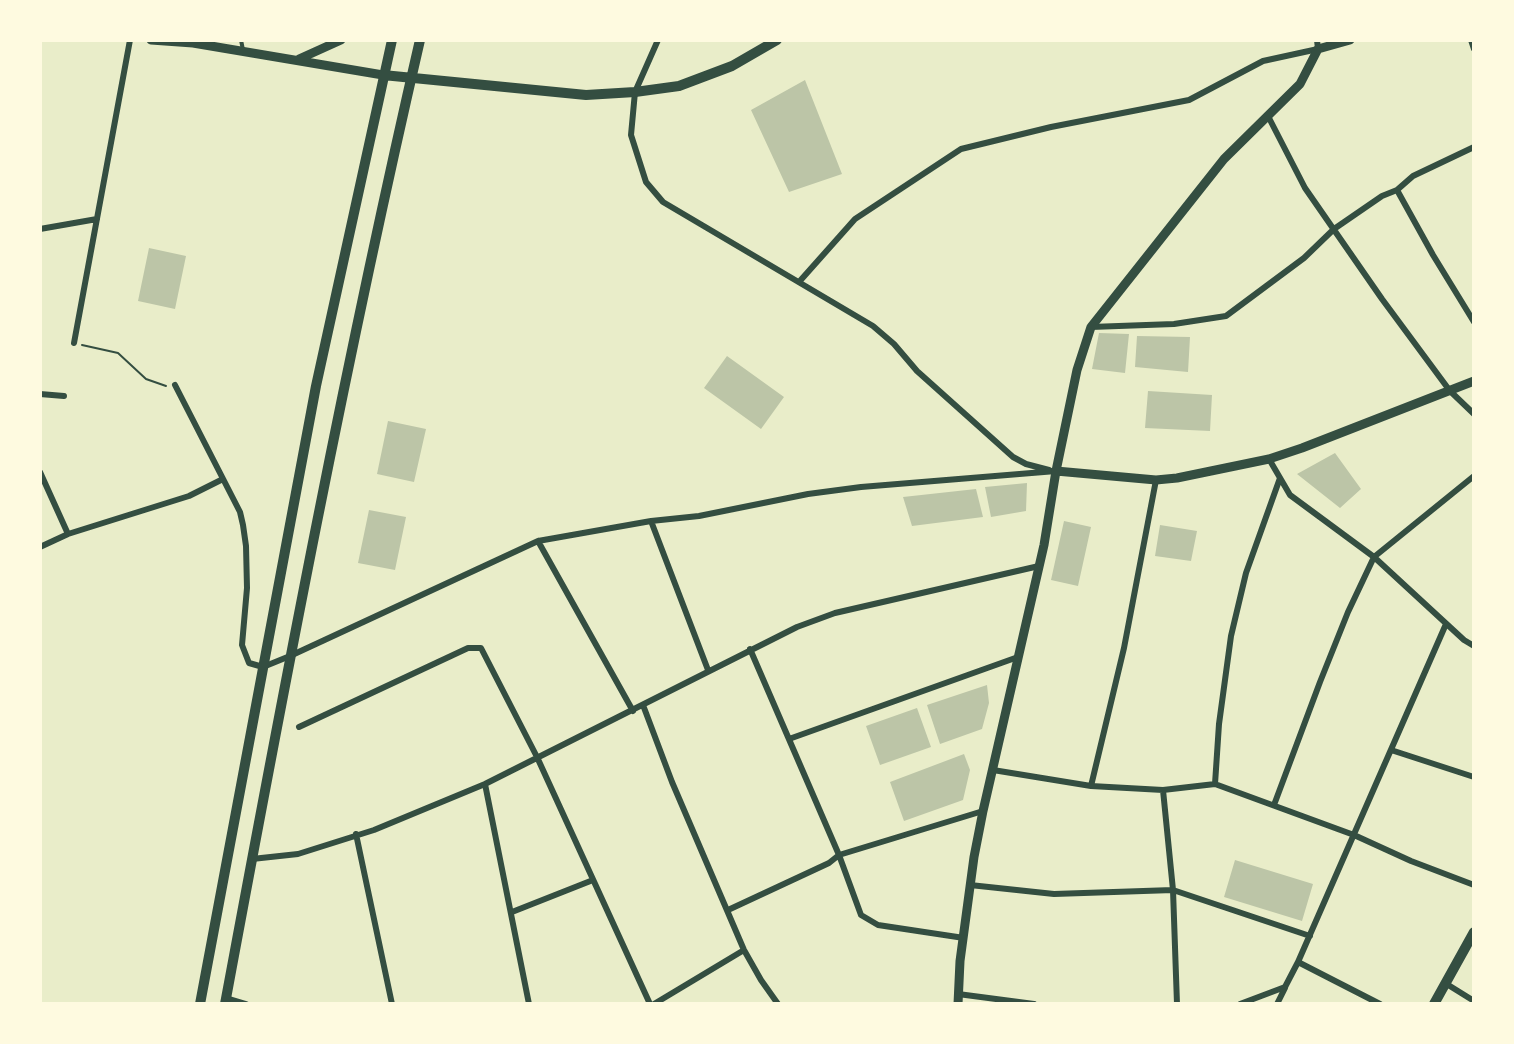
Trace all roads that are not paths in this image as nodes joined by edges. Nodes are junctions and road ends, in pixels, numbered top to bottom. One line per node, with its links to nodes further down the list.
1 (130, 40): 21 (street)
2 (151, 40): 13 (street)
3 (241, 40): 13 (lane)
4 (341, 40): 14 (street)
5 (392, 40): 15 (main road)
6 (420, 40): 16 (main road)
7 (658, 40): 17 (street)
8 (777, 40): 17 (main road)
9 (1350, 40): 11 (street)
10 (1471, 40): 12 (street)
11 (1317, 45): 18 (street); 24 (street)
12 (1473, 49)
13 (243, 51): 14 (street)
14 (298, 60): 15 (street)
15 (383, 75): 16 (main road); 52 (main road)
16 (411, 78): 17 (main road); 50 (main road)
17 (635, 92): 24 (street)
18 (1268, 116): 23 (street); 26 (street)
19 (1473, 147): 20 (street)
20 (1397, 190): 23 (street); 25 (street)
21 (97, 219): 22 (street); 27 (street)
22 (40, 229)
23 (1334, 229): 26 (street); 30 (street)
24 (799, 282): 35 (street)
25 (1473, 322)
26 (1091, 327): 35 (street)
27 (74, 343)
28 (1473, 381): 30 (street)
29 (175, 385): 39 (street)
30 (1450, 391): 33 (street); 34 (street)
31 (40, 394): 32 (street)
32 (64, 396)
33 (1473, 414)
34 (1269, 459): 38 (street); 40 (street)
35 (1056, 471): 40 (street); 41 (street); 46 (street)
36 (40, 472): 42 (street)
37 (1473, 476): 45 (street)
38 (1280, 478): 45 (street); 63 (street)
39 (223, 479): 42 (street); 52 (street)
40 (1156, 480): 64 (street)
41 (651, 521): 43 (street); 53 (street)
42 (68, 534): 44 (street)
43 (538, 541): 50 (street); 55 (street)
44 (40, 547)
45 (1374, 557): 47 (street); 66 (street)
46 (1039, 566): 49 (street); 51 (street)
47 (1446, 624): 48 (street); 58 (street)
48 (1473, 645)
49 (750, 649): 53 (street); 57 (street)
50 (290, 656): 52 (street); 71 (main road)
51 (1018, 657): 57 (street); 60 (street)
52 (263, 667): 88 (main road)
53 (708, 670): 54 (street)
54 (643, 705): 55 (street); 76 (street)
55 (633, 711): 59 (street)
56 (299, 727): 59 (street)
57 (789, 739): 70 (street)
58 (1391, 750): 61 (street); 69 (street)
59 (537, 757): 62 (street); 72 (street)
60 (993, 770): 64 (street); 67 (street)
61 (1473, 777)
62 (485, 784): 68 (street); 77 (street)
63 (1215, 784): 65 (street); 66 (street)
64 (1091, 786): 65 (street)
65 (1163, 790): 75 (street)
66 (1274, 805): 69 (street)
67 (983, 812): 70 (street); 73 (street)
68 (356, 834): 71 (street); 90 (street)
69 (1354, 835): 74 (street); 79 (street)
70 (839, 855): 76 (street); 80 (street)
71 (252, 859): 86 (main road)
72 (593, 880): 77 (street); 92 (street)
73 (970, 885): 75 (street); 80 (street)
74 (1473, 885)
75 (1173, 890): 79 (street); 95 (street)
76 (728, 910): 81 (street)
77 (512, 912): 91 (street)
78 (1473, 932): 83 (main road)
79 (1310, 936): 82 (street)
80 (964, 938): 85 (street)
81 (744, 950): 92 (street); 93 (street)
82 (1298, 962): 84 (street); 98 (street)
83 (1445, 983): 87 (street); 99 (main road)
84 (1285, 987): 96 (street); 97 (street)
85 (958, 999): 94 (street)
86 (226, 1001): 89 (street)
87 (1473, 1002)
88 (200, 1004)
89 (246, 1004)
90 (392, 1004)
91 (529, 1004)
92 (652, 1004)
93 (778, 1004)
94 (1034, 1004)
95 (1177, 1004)
96 (1240, 1004)
97 (1277, 1004)
98 (1380, 1004)
99 (1434, 1004)

